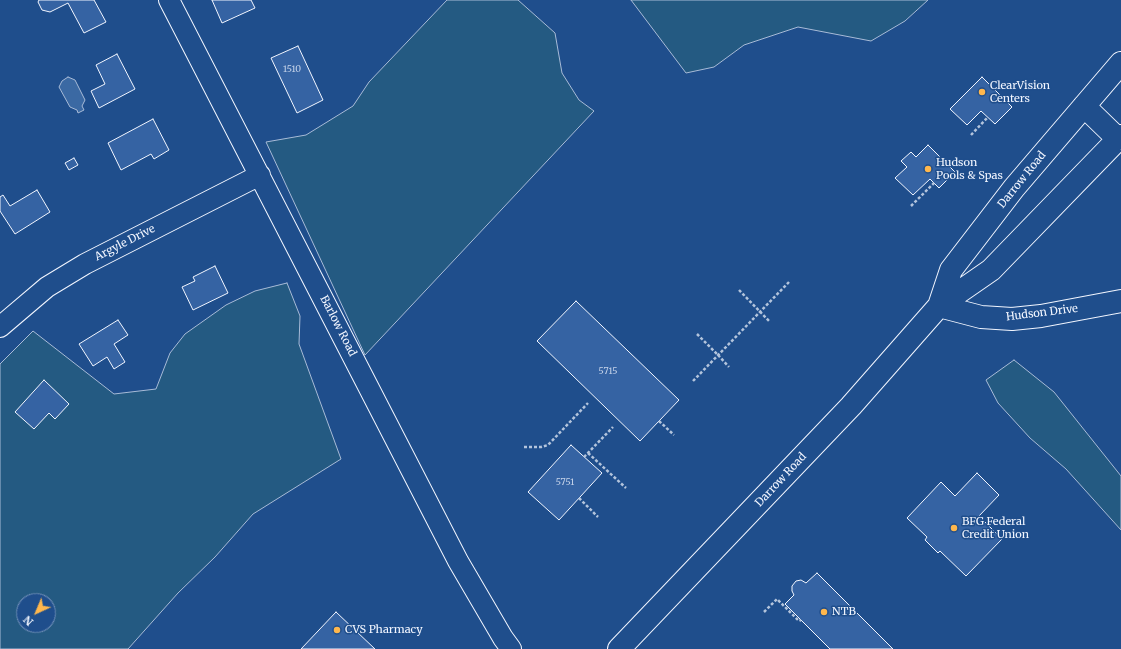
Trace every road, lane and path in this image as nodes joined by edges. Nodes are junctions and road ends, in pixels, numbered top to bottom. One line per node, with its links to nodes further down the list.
1 (169, 0): 7 (street, Barlow Road)
2 (1121, 63): 3 (main road, Darrow Road)
3 (1084, 106): 6 (main road); 13 (main road, Darrow Road)
4 (988, 117): 5 (path)
5 (971, 135)
6 (1120, 138): 13 (main road, Darrow Road)
7 (260, 175): 16 (street, Argyle Drive); 33 (street, Barlow Road)
8 (934, 183): 9 (path)
9 (911, 206)
10 (789, 282): 14 (path)
11 (739, 290): 14 (path)
12 (1121, 301): 13 (main road, Hudson Drive)
13 (940, 306): 34 (main road, Darrow Road)
14 (760, 312): 15 (path); 18 (path)
15 (770, 322)
16 (0, 327)
17 (697, 334): 18 (path)
18 (718, 355): 19 (path); 20 (path)
19 (729, 367)
20 (694, 381)
21 (588, 403): 25 (path)
22 (659, 421): 24 (path)
23 (612, 427): 26 (path)
24 (674, 435)
25 (524, 447)
26 (588, 453): 27 (path); 28 (path)
27 (584, 457)
28 (626, 488)
29 (579, 498): 30 (path)
30 (598, 517)
31 (764, 612): 32 (path)
32 (801, 620)
33 (511, 649)
34 (619, 649)

